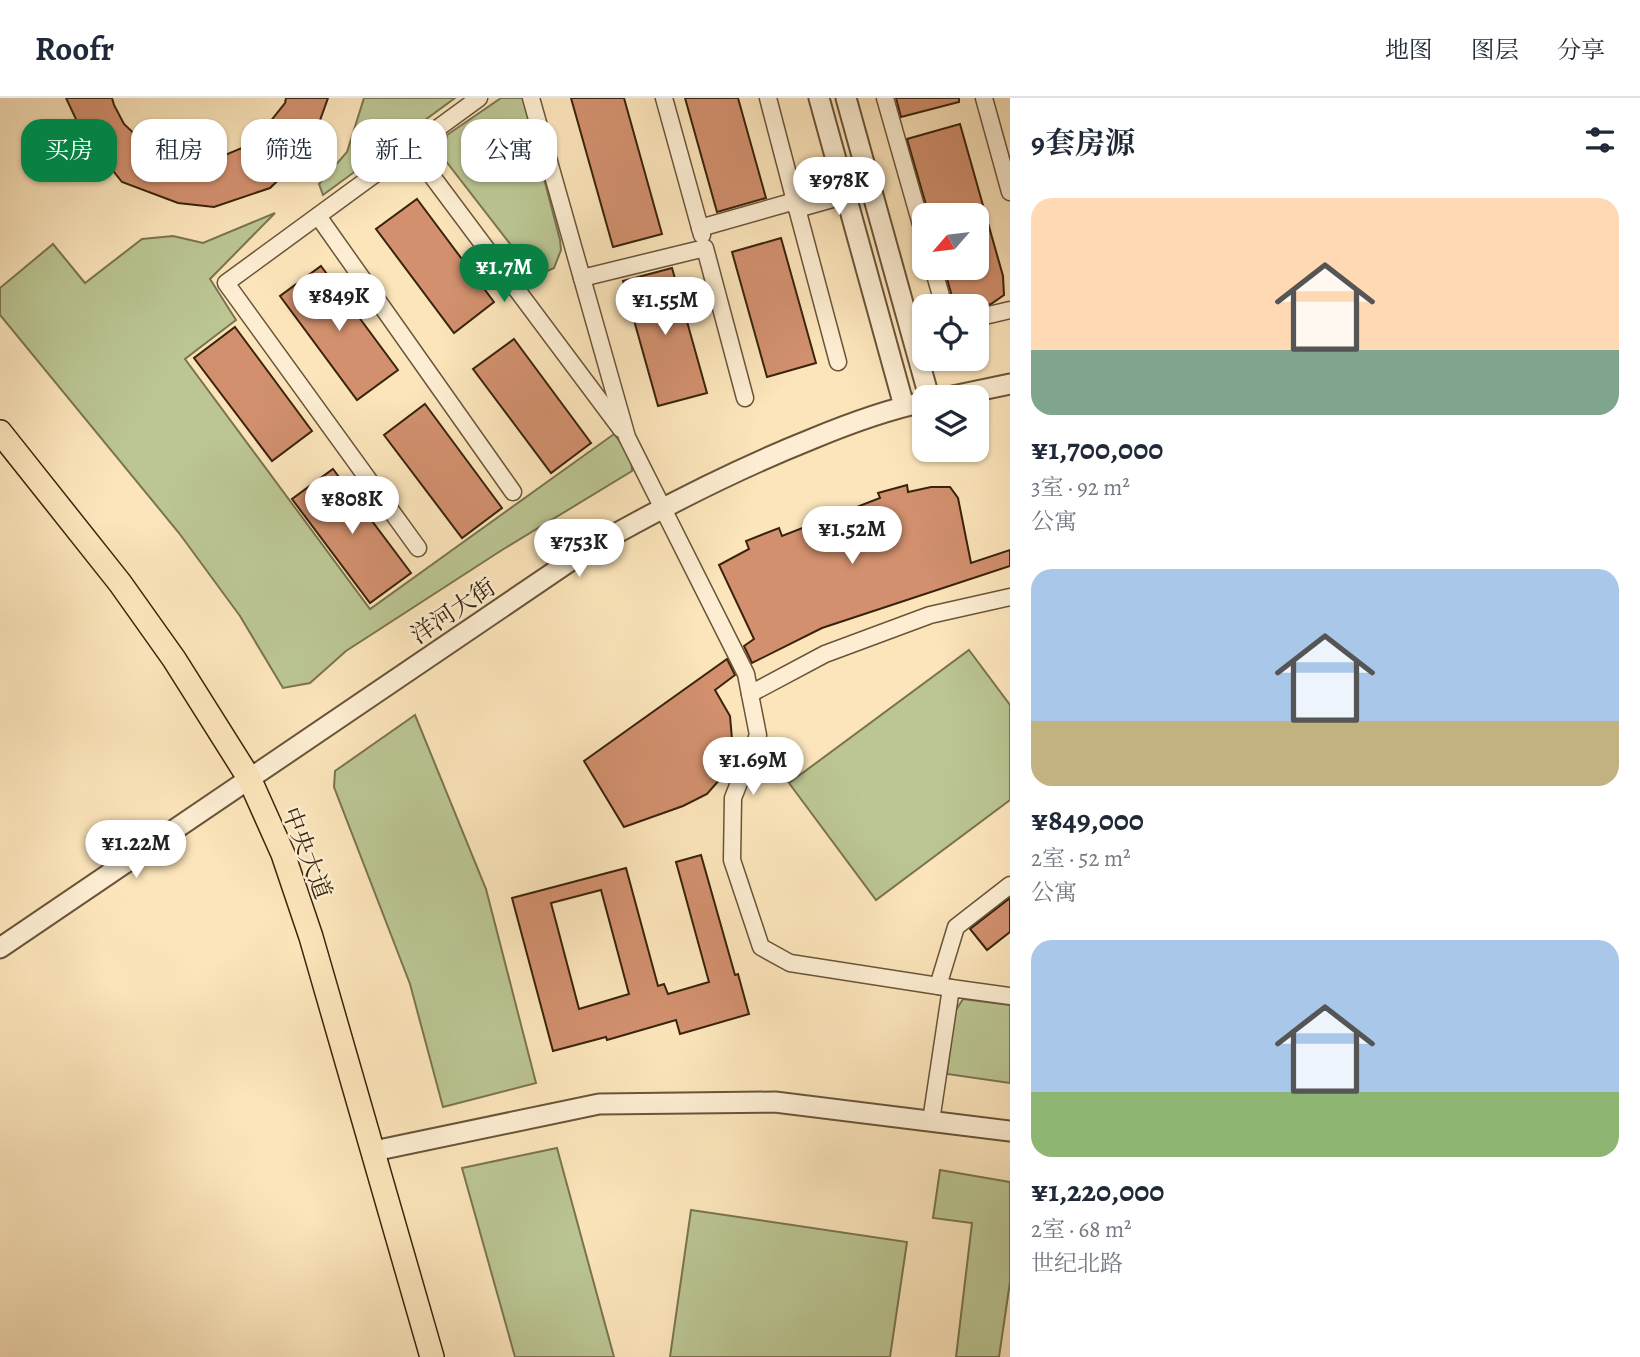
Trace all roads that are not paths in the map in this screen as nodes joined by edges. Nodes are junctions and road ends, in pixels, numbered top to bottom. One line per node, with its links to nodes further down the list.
1 (479, 98): 9 (street)
2 (531, 98): 20 (street)
3 (664, 98): 18 (street)
4 (768, 98): 16 (street)
5 (819, 98): 14 (street)
6 (846, 98): 12 (street)
7 (885, 98): 15 (street)
8 (984, 98): 13 (street)
9 (447, 122)
10 (364, 182): 17 (street)
11 (436, 182): 31 (street)
12 (871, 188): 14 (street); 25 (street)
13 (1010, 192)
14 (846, 196): 16 (street); 29 (street)
15 (915, 203)
16 (796, 205): 18 (street); 23 (street)
17 (318, 216): 32 (street); 34 (street)
18 (700, 228): 19 (street)
19 (705, 248): 20 (street); 27 (street)
20 (582, 278): 31 (street)
21 (1010, 310): 22 (street)
22 (989, 315)
23 (838, 362)
24 (1010, 384): 26 (street)
25 (926, 385)
26 (989, 388)
27 (745, 398)
28 (912, 404): 29 (street, 洋河大街)
29 (904, 406): 33 (street, 洋河大街)
30 (0, 432): 37 (main road, 中央大道)
31 (627, 437): 33 (street)
32 (513, 492)
33 (663, 506): 36 (street); 37 (street, 洋河大街)
34 (418, 548)
35 (1010, 597): 36 (street)
36 (750, 694): 40 (street)
37 (249, 778): 39 (street, 洋河大街); 44 (main road, 中央大道)
38 (1010, 884): 40 (street)
39 (0, 948)
40 (945, 987): 41 (street); 42 (street)
41 (1010, 996)
42 (931, 1121): 43 (street); 44 (street)
43 (1010, 1131)
44 (374, 1151): 45 (main road, 中央大道)
45 (432, 1357)

